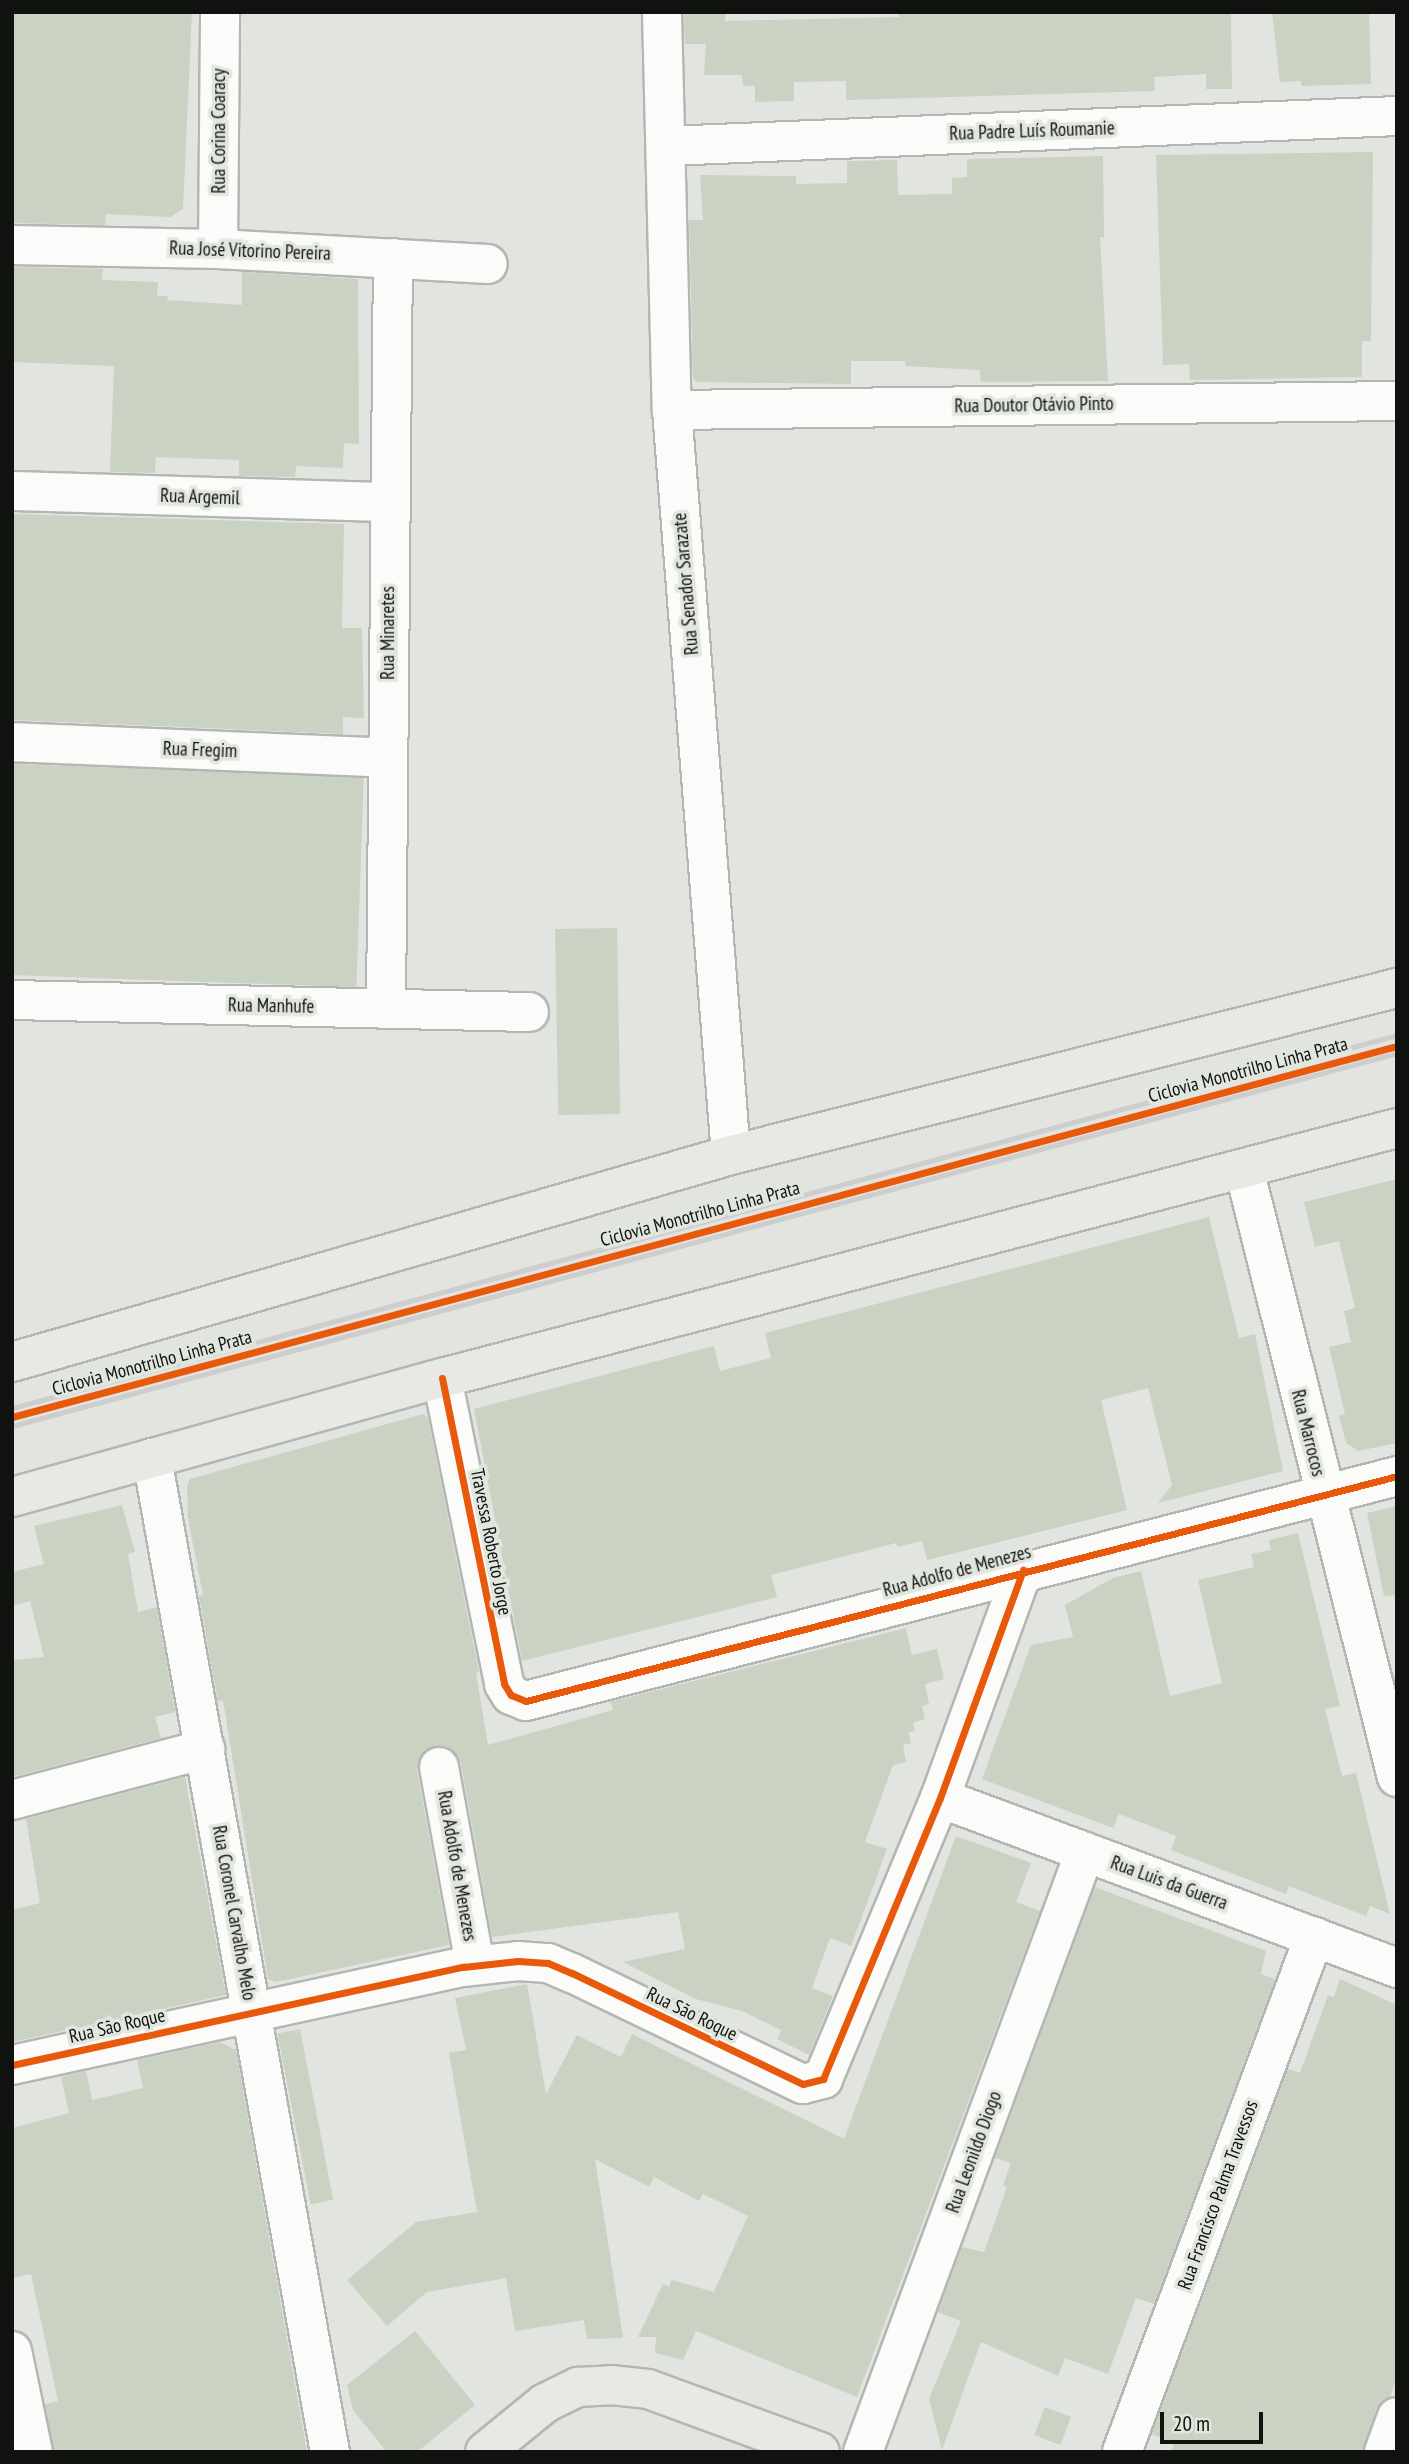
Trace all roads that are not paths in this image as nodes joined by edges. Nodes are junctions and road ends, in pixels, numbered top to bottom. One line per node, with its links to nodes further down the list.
1 (219, 12): 6 (street, Rua Corina Coaracy)
2 (662, 12): 4 (street, Rua Senador Sarazate)
3 (1397, 116): 4 (street, Rua Padre Luís Roumanie)
4 (667, 146): 10 (street, Rua Senador Sarazate)
5 (12, 245): 6 (street, Rua José Vitorino Pereira)
6 (218, 249): 7 (street, Rua José Vitorino Pereira)
7 (393, 258): 8 (street, Rua José Vitorino Pereira); 12 (street, Rua Minaretes)
8 (488, 264)
9 (1397, 401): 10 (street, Rua Doutor Otávio Pinto)
10 (672, 410): 20 (street, Rua Senador Sarazate)
11 (12, 491): 12 (street, Rua Argemil)
12 (389, 502): 14 (street, Rua Minaretes)
13 (12, 742): 14 (street, Rua Fregim)
14 (387, 758): 17 (street, Rua Minaretes)
15 (1397, 988): 20 (main road)
16 (12, 1000): 17 (street, Rua Manhufe)
17 (386, 1009): 18 (street, Rua Manhufe)
18 (529, 1013)
19 (1397, 1128): 21 (main road)
20 (731, 1154): 22 (main road)
21 (1244, 1169): 23 (main road); 26 (street, Rua Marrocos)
22 (12, 1362)
23 (442, 1378): 24 (main road); 29 (street, Travessa Roberto Jorge)
24 (152, 1458): 27 (main road); 30 (street, Rua Coronel Carvalho Melo)
25 (1397, 1476): 26 (street, Rua Adolfo de Menezes)
26 (1323, 1494): 28 (street, Rua Adolfo de Menezes); 32 (street, Rua Marrocos)
27 (12, 1497)
28 (1023, 1570): 29 (street, Rua Adolfo de Menezes); 33 (street, Rua São Roque)
29 (526, 1701)
30 (205, 1749): 34 (street); 39 (street, Rua Coronel Carvalho Melo)
31 (439, 1768): 37 (street, Rua Adolfo de Menezes)
32 (1397, 1777)
33 (940, 1798): 35 (street, Rua Luis da Guerra); 37 (street, Rua São Roque)
34 (12, 1800)
35 (1086, 1852): 36 (street, Rua Luis da Guerra); 47 (street, Rua Leonildo Diogo)
36 (1314, 1937): 38 (street, Rua Luis da Guerra); 48 (street, Rua Francisco Palma Travessos)
37 (475, 1965): 39 (street, Rua São Roque)
38 (1397, 1968)
39 (251, 2011): 40 (street, Rua São Roque); 44 (street, Rua Coronel Carvalho Melo)
40 (12, 2065)
41 (12, 2351): 43 (street)
42 (1397, 2417): 49 (street)
43 (33, 2452)
44 (330, 2452)
45 (485, 2452): 46 (main road)
46 (820, 2452)
47 (863, 2452)
48 (1122, 2452)
49 (1384, 2452)

